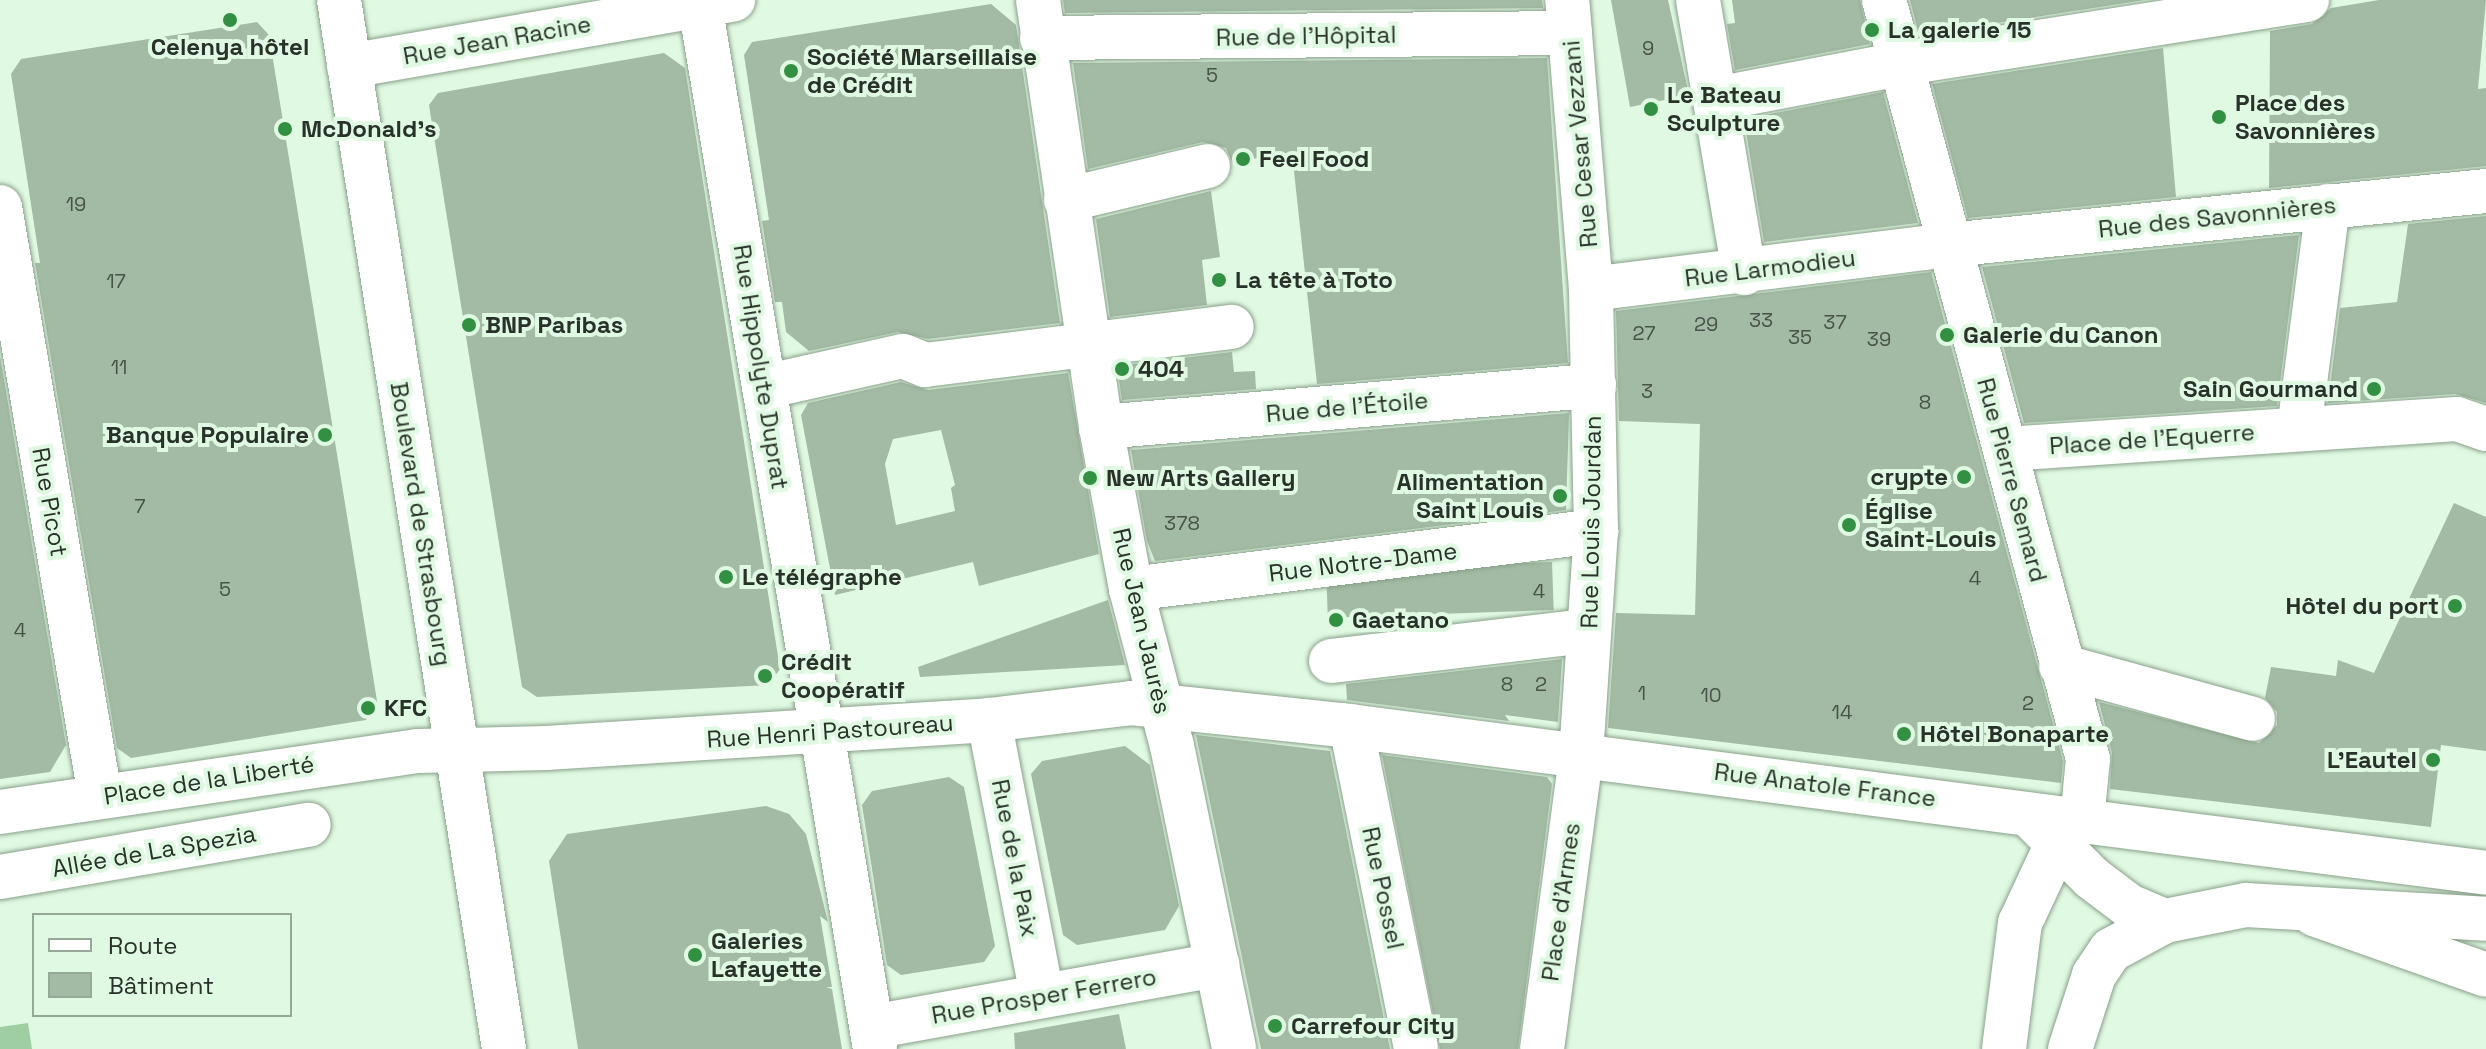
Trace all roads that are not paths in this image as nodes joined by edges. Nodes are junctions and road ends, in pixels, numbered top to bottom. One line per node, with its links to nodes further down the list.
1 (339, 0): 8 (street, Boulevard de Strasbourg)
2 (1698, 0): 10 (street)
3 (1884, 0): 9 (street, Rue Pierre Semard)
4 (2307, 0): 9 (street)
5 (717, 2): 8 (street, Rue Jean Racine); 22 (street, Rue Hippolyte Duprat)
6 (1568, 16): 7 (street, Rue de l'Hôpital); 18 (street, Rue Cesar Vezzani)
7 (1040, 19): 13 (street, Rue Jean Jaurès)
8 (369, 62): 37 (street, Boulevard de Strasbourg)
9 (1904, 63): 10 (street); 16 (street, Rue Pierre Semard)
10 (1716, 99): 17 (street)
11 (1208, 166): 13 (street)
12 (2486, 191): 14 (street, Rue des Savonnières)
13 (1066, 200): 20 (street, Rue Jean Jaurès)
14 (2328, 206): 16 (street, Rue des Savonnières); 24 (street)
15 (0, 207): 39 (street, Rue Picot)
16 (1948, 245): 17 (street, Rue Larmodieu); 26 (street, Rue Pierre Semard)
17 (1744, 273): 18 (street, Rue Larmodieu)
18 (1591, 289): 21 (street, Rue Louis Jourdan)
19 (1232, 327): 20 (street)
20 (1092, 344): 22 (street); 23 (street, Rue Jean Jaurès)
21 (1594, 386): 23 (street, Rue de l'Étoile); 27 (street, Rue Louis Jourdan)
22 (764, 387): 36 (street, Rue Hippolyte Duprat)
23 (1101, 427): 28 (street, Rue Jean Jaurès)
24 (2299, 429): 25 (street, Place de l'Equerre); 26 (street, Place de l'Equerre)
25 (2486, 429)
26 (2006, 449): 31 (street, Rue Pierre Semard)
27 (1596, 531): 28 (street, Rue Notre-Dame); 29 (street, Rue Louis Jourdan)
28 (1131, 589): 32 (street, Rue Jean Jaurès)
29 (1588, 631): 30 (street); 38 (street, Rue Louis Jourdan)
30 (1331, 661)
31 (2061, 666): 33 (street); 42 (street, Rue Pierre Semard)
32 (1163, 706): 34 (street, Rue Henri Pastoureau); 35 (street, Rue Anatole France); 48 (street, Rue Jean Jaurès)
33 (2253, 719)
34 (989, 720): 36 (street, Rue Henri Pastoureau); 50 (street, Rue de la Paix)
35 (1351, 726): 38 (street, Rue Anatole France); 54 (street, Rue Possel)
36 (818, 730): 37 (street, Rue Henri Pastoureau); 51 (street, Rue Hippolyte Duprat)
37 (457, 750): 39 (street, Place de la Liberté); 52 (street, Boulevard de Strasbourg)
38 (1581, 756): 42 (street, Rue Anatole France); 55 (street, Place d'Armes)
39 (100, 796): 40 (street, Place de la Liberté)
40 (0, 812)
41 (309, 825): 44 (street, Allée de La Spezia)
42 (2070, 832): 43 (street, Rue Anatole France); 47 (street); 56 (street, Rue Pierre Semard)
43 (2486, 873)
44 (0, 877)
45 (2300, 909): 46 (street); 47 (street); 49 (street)
46 (2486, 919)
47 (2165, 921): 57 (street)
48 (1217, 965): 50 (street, Rue Prosper Ferrero); 53 (street, Rue Jean Jaurès)
49 (2486, 975)
50 (1042, 995): 51 (street, Rue Prosper Ferrero)
51 (874, 1038)
52 (504, 1049)
53 (1234, 1049)
54 (1416, 1049)
55 (1542, 1049)
56 (2004, 1049)
57 (2070, 1049)

